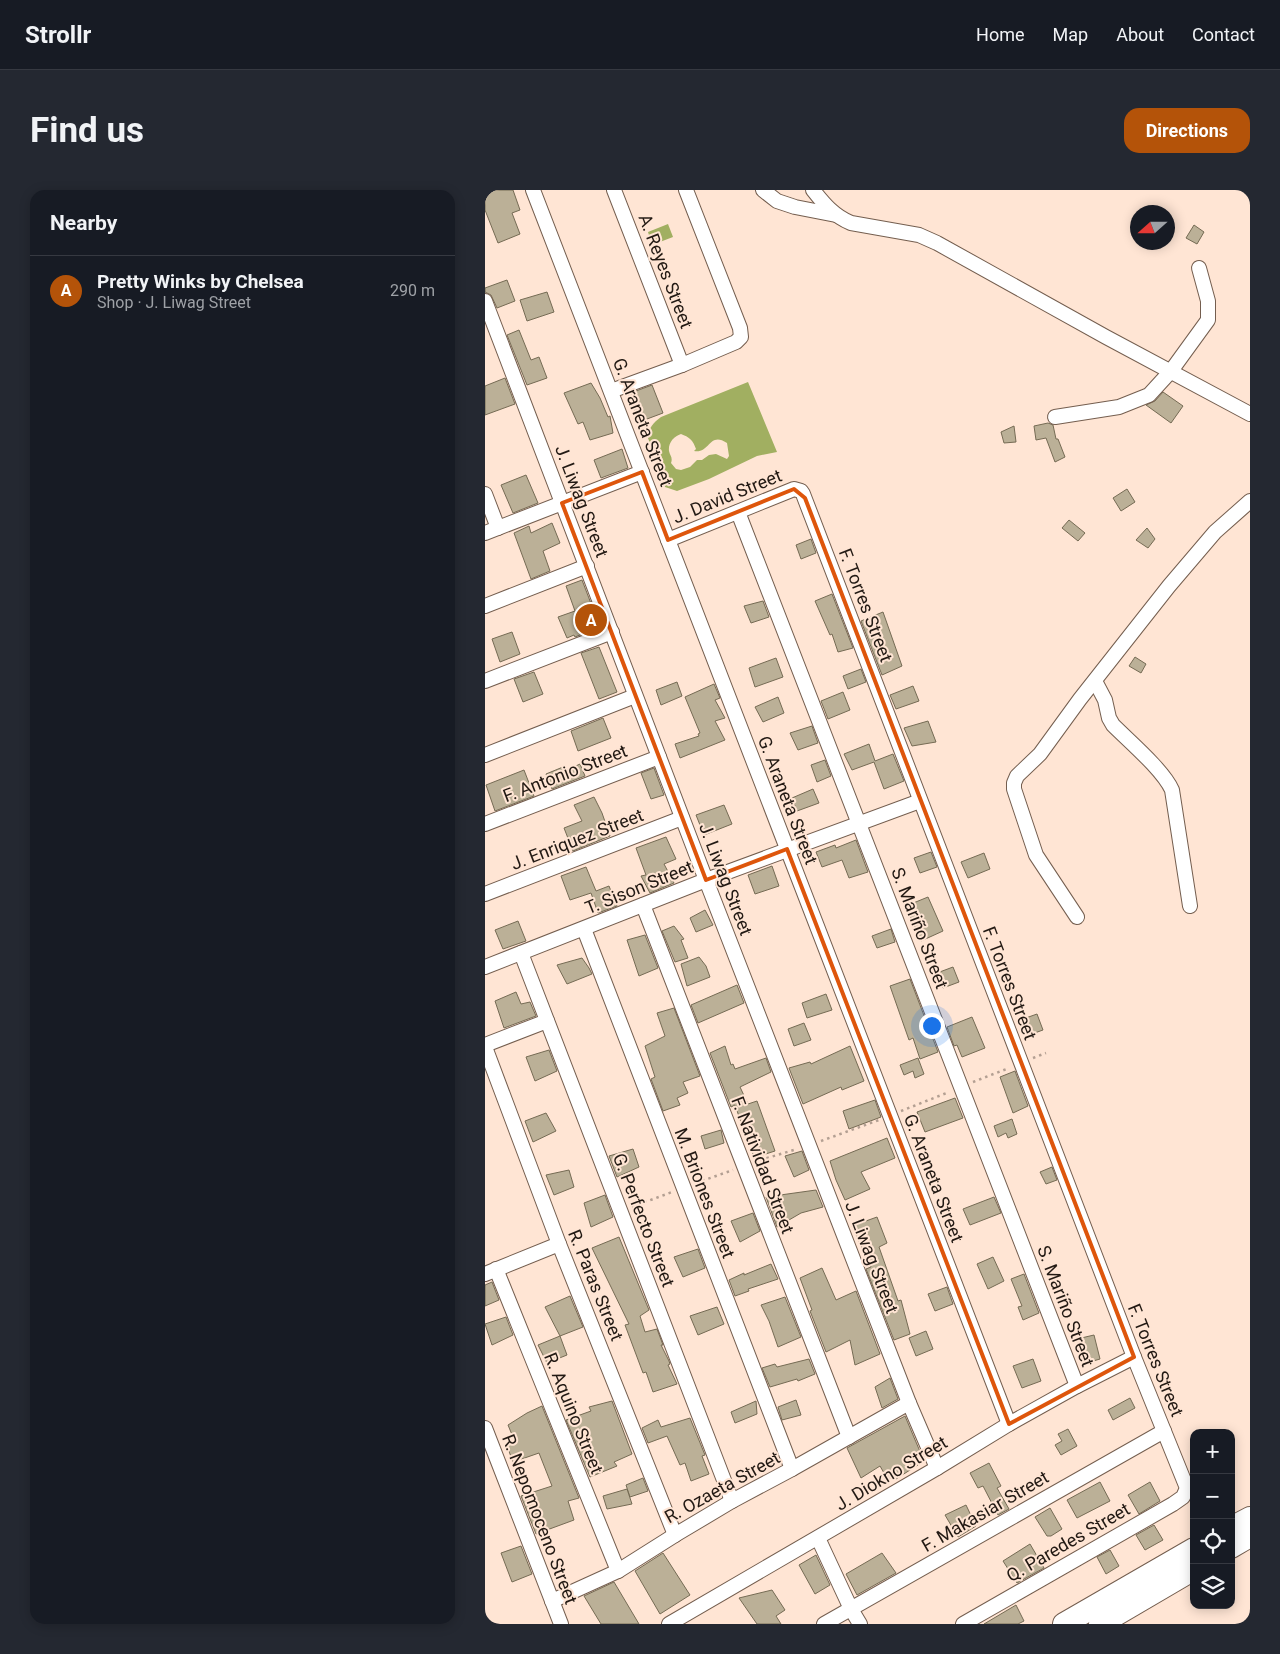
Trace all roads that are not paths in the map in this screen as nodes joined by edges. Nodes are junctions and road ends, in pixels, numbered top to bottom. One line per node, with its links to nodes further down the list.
1 (533, 190): 11 (street, G. Araneta Street)
2 (614, 190): 9 (street, A. Reyes Street)
3 (686, 190): 9 (street)
4 (763, 190): 6 (street)
5 (813, 190): 6 (street)
6 (836, 215): 10 (street)
7 (1199, 268): 10 (street)
8 (485, 301): 18 (street, J. Liwag Street)
9 (682, 365): 11 (street)
10 (1171, 372): 12 (street); 13 (street)
11 (611, 391): 14 (street, G. Araneta Street)
12 (1250, 414)
13 (1055, 417)
14 (642, 472): 18 (street); 21 (street, G. Araneta Street)
15 (801, 490): 19 (street, J. David Street); 30 (street, F. Torres Street)
16 (485, 494): 20 (street)
17 (1250, 501): 26 (street)
18 (562, 503): 20 (street); 22 (street, J. Liwag Street)
19 (739, 512): 21 (street, J. David Street); 33 (street, S. Mariño Street)
20 (491, 531)
21 (668, 540): 34 (street, G. Araneta Street)
22 (587, 566): 23 (street); 24 (street, J. Liwag Street)
23 (485, 606)
24 (612, 632): 25 (street); 27 (street, J. Liwag Street)
25 (485, 681)
26 (1095, 681): 38 (street); 39 (street)
27 (635, 696): 28 (street); 29 (street, J. Liwag Street)
28 (485, 754)
29 (659, 756): 31 (street, J. Liwag Street); 32 (street, F. Antonio Street)
30 (920, 801): 33 (street, T. Sison Street); 47 (street, F. Torres Street)
31 (682, 818): 35 (street, J. Liwag Street); 36 (street, J. Enriquez Street)
32 (485, 824)
33 (859, 824): 34 (street, T. Sison Street); 48 (street, S. Mariño Street)
34 (787, 849): 35 (street, T. Sison Street); 50 (street, G. Araneta Street)
35 (706, 880): 37 (street, T. Sison Street); 49 (street, J. Liwag Street)
36 (485, 894)
37 (643, 905): 40 (street, T. Sison Street); 53 (street, F. Natividad Street)
38 (1190, 906)
39 (1077, 917)
40 (584, 929): 41 (street, T. Sison Street); 55 (street, M. Briones Street)
41 (521, 953): 42 (street, T. Sison Street); 43 (street, G. Perfecto Street)
42 (485, 967)
43 (547, 1021): 44 (street); 57 (street, G. Perfecto Street)
44 (485, 1046): 45 (street, R. Paras Street)
45 (559, 1244): 46 (street); 60 (street, R. Paras Street)
46 (491, 1271): 65 (street, R. Aquino Street)
47 (1134, 1357): 48 (street, J. Diokno Street); 52 (street, F. Torres Street)
48 (1077, 1386): 50 (street, J. Diokno Street)
49 (909, 1403): 53 (street, R. Ozaeta Street); 54 (street, J. Liwag Street)
50 (1009, 1424): 54 (street, J. Diokno Street)
51 (485, 1428): 67 (street, R. Nepomoceno Street)
52 (1164, 1431): 56 (street, F. Torres Street); 68 (street, F. Makasiar Street)
53 (849, 1438): 55 (street, R. Ozaeta Street)
54 (937, 1468): 62 (street, J. Diokno Street)
55 (792, 1470): 57 (street, R. Ozaeta Street)
56 (1187, 1488): 73 (street, Q. Paredes Street)
57 (732, 1501): 60 (street, R. Ozaeta Street)
58 (1250, 1518): 59 (main road)
59 (1235, 1526)
60 (675, 1534): 65 (street, R. Ozaeta Street)
61 (1250, 1536): 63 (main road)
62 (818, 1538): 68 (street); 70 (street, J. Diokno Street)
63 (1235, 1545)
64 (1190, 1551): 74 (main road)
65 (618, 1571): 67 (street, R. Ozaeta Street)
66 (1190, 1571): 75 (main road)
67 (552, 1601): 69 (street, R. Nepomoceno Street)
68 (851, 1608): 71 (street, F. Makasiar Street); 72 (street)
69 (561, 1624)
70 (669, 1624)
71 (824, 1624)
72 (860, 1624)
73 (963, 1624)
74 (1063, 1624)
75 (1100, 1624)

